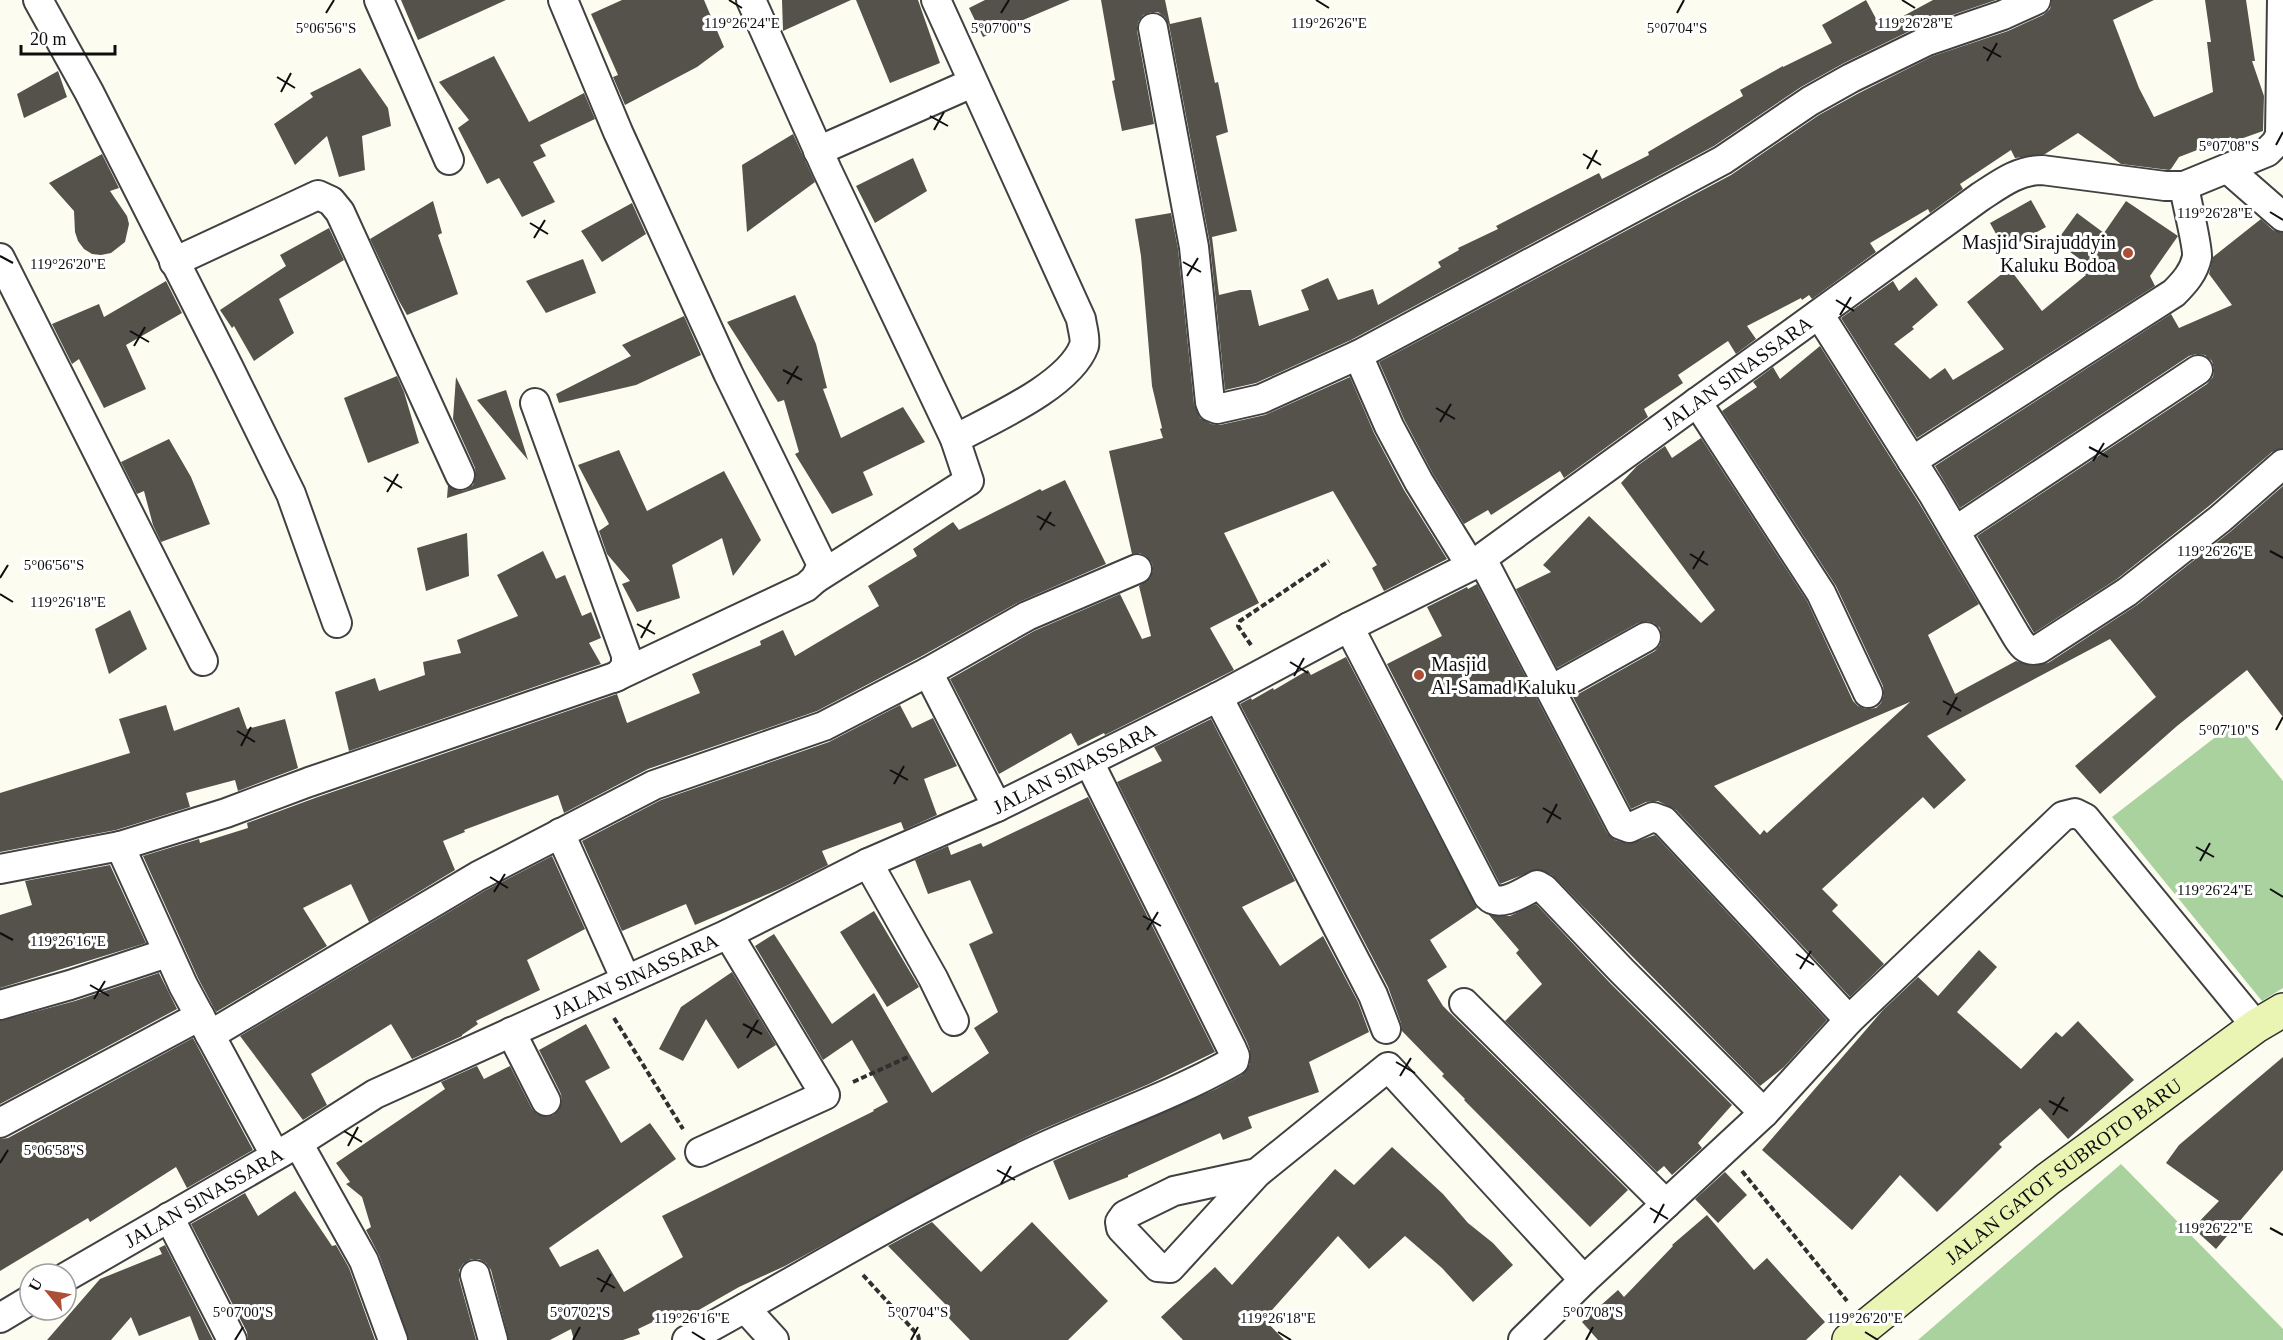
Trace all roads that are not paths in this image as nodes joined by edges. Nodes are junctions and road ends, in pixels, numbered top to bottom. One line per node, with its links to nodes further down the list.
1 (39, 0): 17 (street)
2 (379, 0): 12 (street)
3 (563, 0): 30 (street)
4 (751, 0): 11 (street)
5 (936, 0): 9 (street)
6 (2036, 0): 19 (street)
7 (2282, 0): 10 (street, JALAN SINASSARA)
8 (1153, 28): 19 (street)
9 (972, 83): 11 (street); 23 (street)
10 (2279, 143): 13 (street, JALAN SINASSARA)
11 (818, 151): 23 (street)
12 (448, 160)
13 (2228, 170): 14 (street, JALAN SINASSARA); 15 (street)
14 (2184, 186): 18 (street, JALAN SINASSARA); 24 (street)
15 (2283, 217)
16 (0, 258): 34 (street)
17 (174, 262): 26 (street); 31 (street)
18 (1819, 314): 21 (street, JALAN SINASSARA); 24 (street)
19 (1358, 355): 28 (street)
20 (2199, 370): 27 (street)
21 (1697, 402): 28 (street, JALAN SINASSARA); 38 (street)
22 (535, 403): 36 (street)
23 (955, 439): 30 (street)
24 (1912, 461): 27 (street)
25 (2283, 465): 27 (street)
26 (460, 475)
27 (1955, 531)
28 (1477, 562): 32 (street, JALAN SINASSARA); 37 (street)
29 (1137, 569): 35 (street)
30 (818, 570): 36 (street)
31 (337, 623)
32 (1349, 627): 39 (street, JALAN SINASSARA); 58 (street)
33 (1646, 636): 37 (street)
34 (203, 661)
35 (928, 672): 41 (street); 42 (street)
36 (613, 678): 43 (street)
37 (1551, 690): 52 (street)
38 (1868, 693)
39 (1218, 697): 40 (street, JALAN SINASSARA); 55 (street)
40 (1089, 762): 41 (street, JALAN SINASSARA); 69 (street)
41 (997, 807): 44 (street, JALAN SINASSARA)
42 (560, 833): 48 (street); 54 (street)
43 (120, 846): 45 (street); 47 (street)
44 (868, 863): 46 (street, JALAN SINASSARA); 53 (street)
45 (0, 869)
46 (728, 934): 48 (street, JALAN SINASSARA); 61 (street)
47 (167, 953): 50 (street); 54 (street)
48 (626, 980): 56 (street, JALAN SINASSARA)
49 (1464, 1003): 63 (street)
50 (0, 1005)
51 (2270, 1018): 52 (street); 71 (street, JALAN GATOT SUBROTO BARU)
52 (1849, 1020): 58 (street)
53 (954, 1021)
54 (205, 1025): 59 (street); 60 (street)
55 (1386, 1029)
56 (511, 1032): 57 (street); 60 (street, JALAN SINASSARA)
57 (546, 1101)
58 (1764, 1113): 63 (street)
59 (0, 1123)
60 (286, 1149): 64 (street, JALAN SINASSARA); 73 (street)
61 (700, 1152)
62 (1257, 1173): 67 (street)
63 (1666, 1204): 67 (street)
64 (169, 1217): 65 (street, JALAN SINASSARA); 72 (street)
65 (78, 1270)
66 (475, 1275): 74 (street)
67 (1584, 1280): 77 (street)
68 (18, 1307): 70 (street)
69 (745, 1308): 75 (street); 76 (street)
70 (0, 1318)
71 (1858, 1333)
72 (232, 1340)
73 (393, 1340)
74 (493, 1340)
75 (687, 1340)
76 (774, 1340)
77 (1523, 1340)

